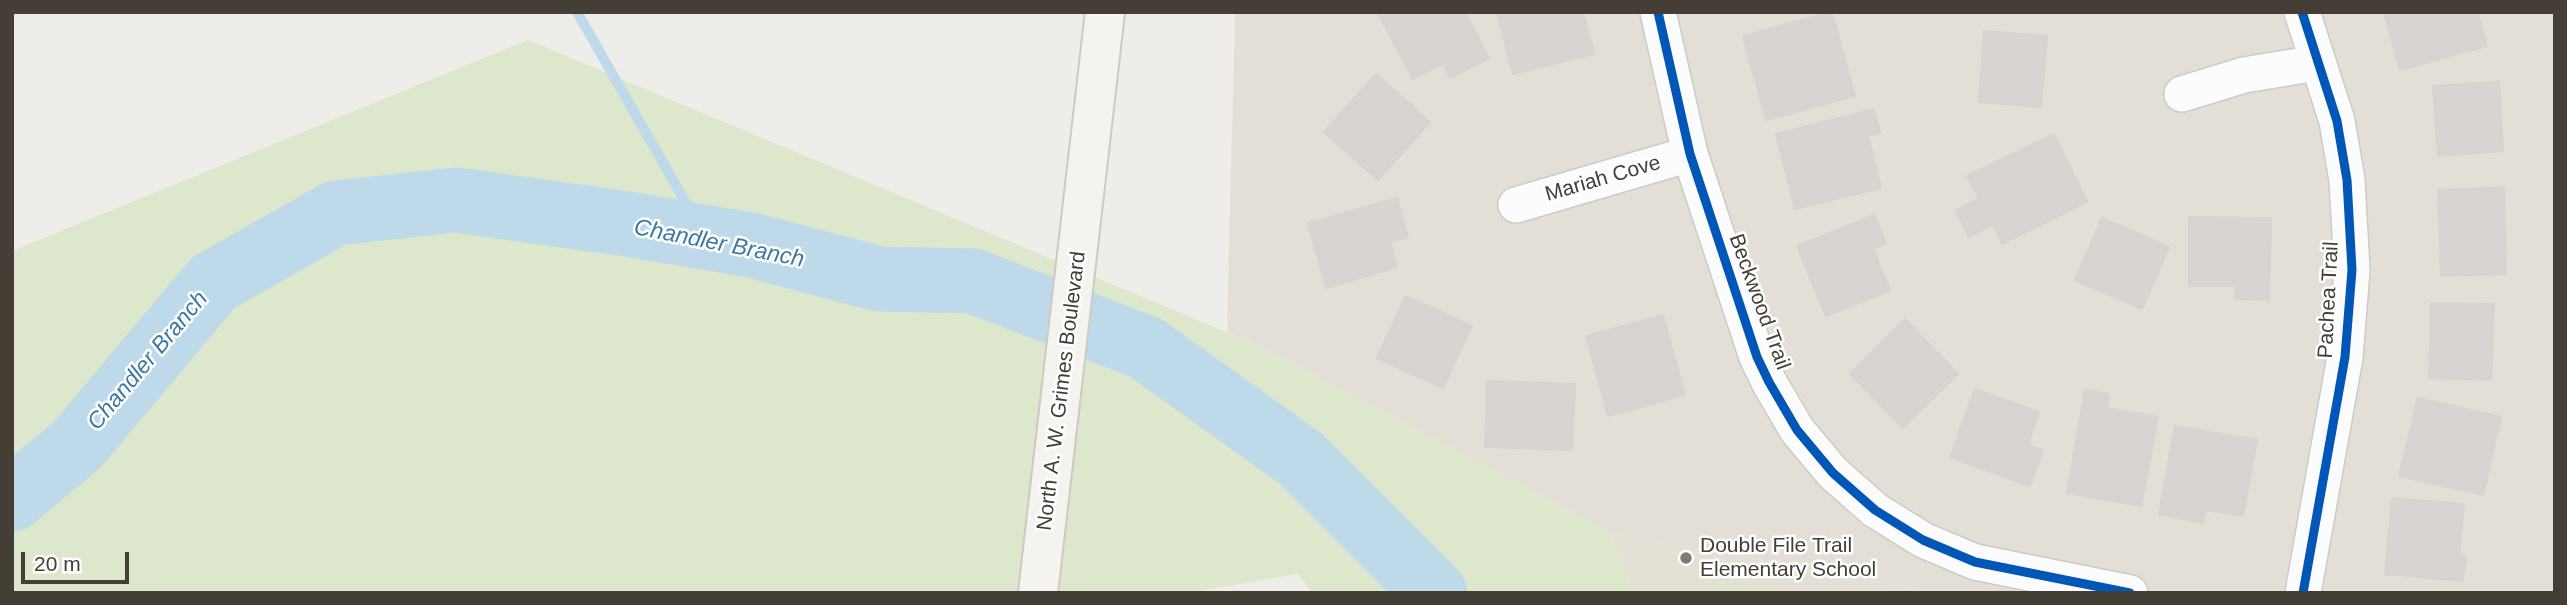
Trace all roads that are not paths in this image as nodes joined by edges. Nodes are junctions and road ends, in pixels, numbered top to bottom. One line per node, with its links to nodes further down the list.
1 (1105, 12): 8 (main road, North A. W. Grimes Boulevard)
2 (1658, 12): 6 (street, Beckwood Trail)
3 (2302, 12): 4 (street, Pachea Trail)
4 (2318, 63): 5 (street); 10 (street, Pachea Trail)
5 (2182, 94)
6 (1690, 154): 7 (street, Mariah Cove); 9 (street, Beckwood Trail)
7 (1516, 205)
8 (1039, 589)
9 (2130, 593)
10 (2304, 593)

